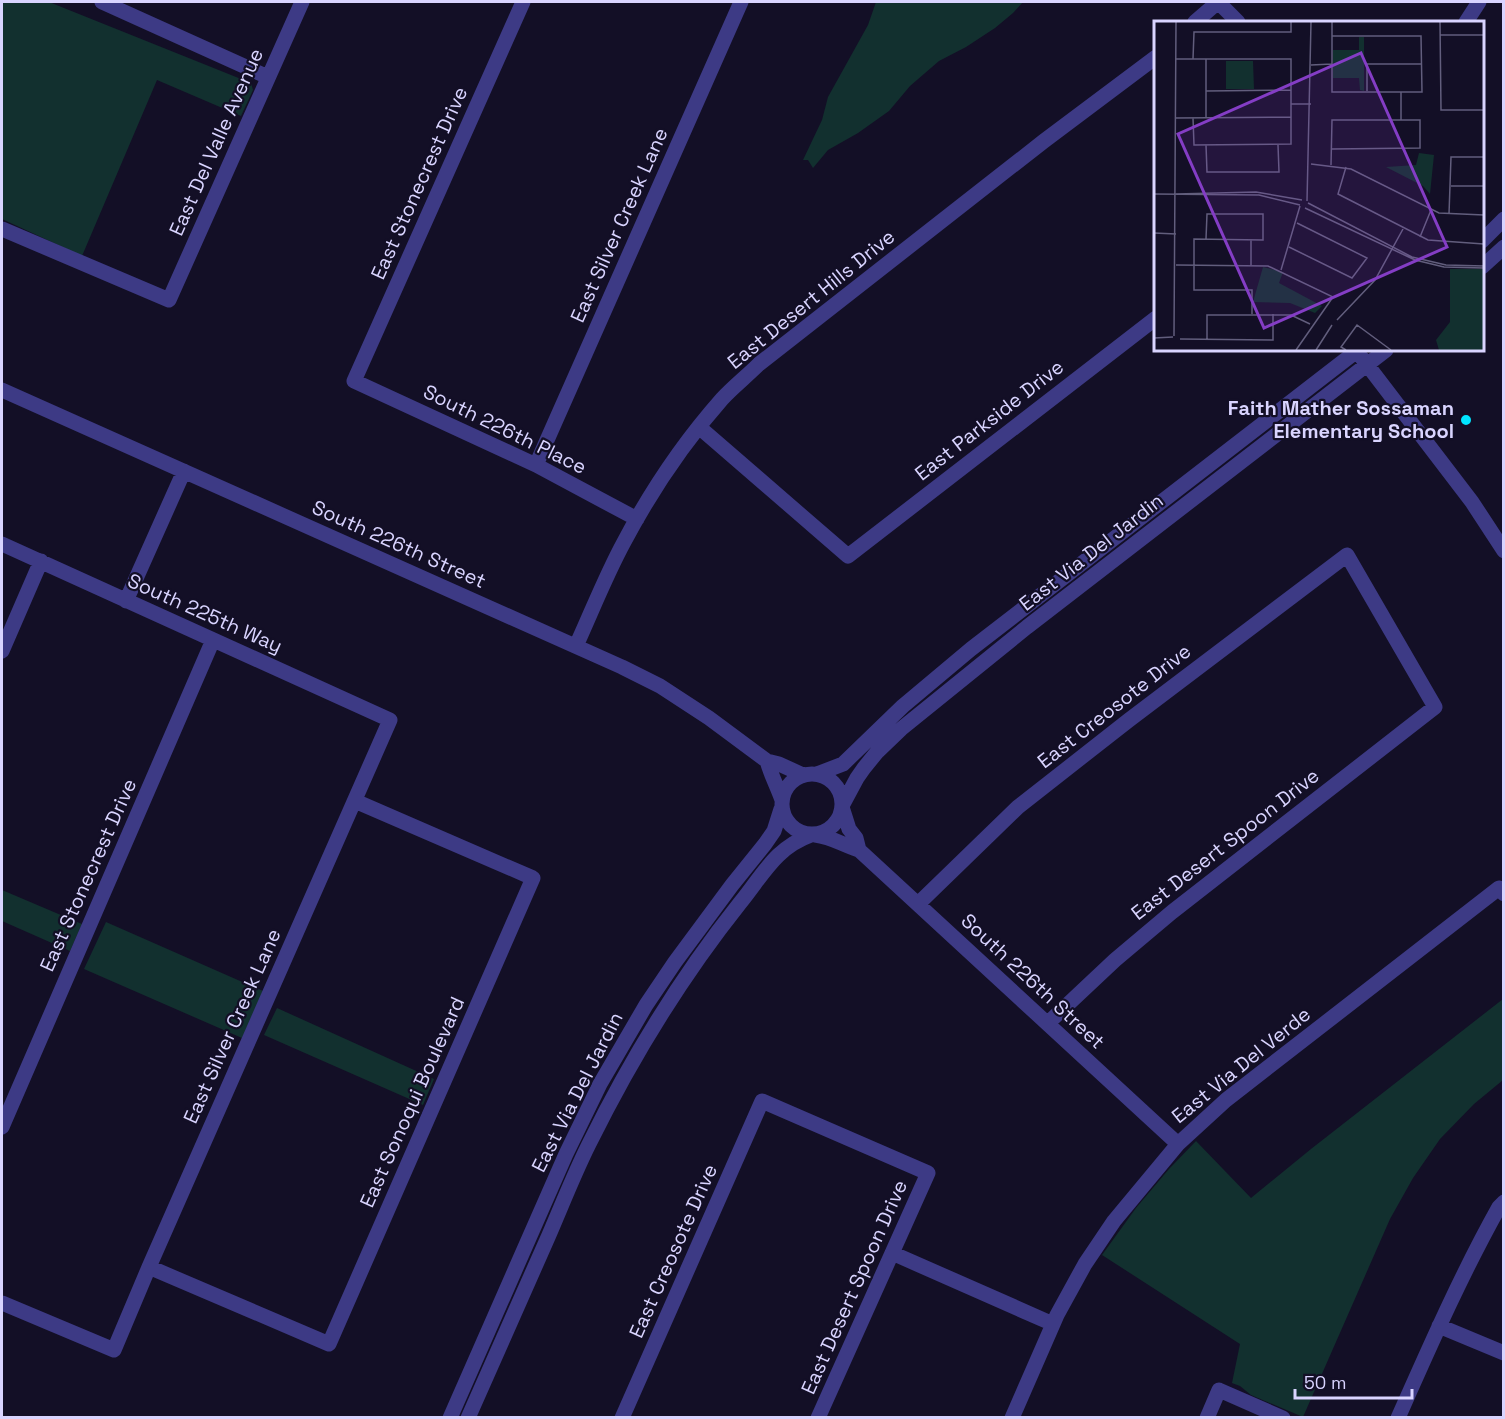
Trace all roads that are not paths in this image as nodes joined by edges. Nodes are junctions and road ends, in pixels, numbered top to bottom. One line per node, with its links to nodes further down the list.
1 (102, 2): 11 (street)
2 (302, 2): 11 (street, East Del Valle Avenue)
3 (523, 2): 22 (street, East Stonecrest Drive)
4 (741, 2): 25 (street, East Silver Creek Lane)
5 (1218, 2): 7 (street); 8 (street)
6 (1479, 2): 9 (street)
7 (1196, 21)
8 (1237, 21)
9 (1467, 21)
10 (1154, 58): 24 (street, East Desert Hills Drive)
11 (268, 77): 13 (street, East Del Valle Avenue)
12 (1503, 219): 14 (street)
13 (2, 230)
14 (1484, 239)
15 (1503, 247): 16 (street)
16 (1484, 265)
17 (1154, 319): 24 (street, East Parkside Drive)
18 (1355, 351): 38 (street, East Via Del Jardin)
19 (1357, 351): 21 (street)
20 (1385, 351): 21 (street, East Via Del Jardin)
21 (1366, 365): 29 (street); 41 (street, East Via Del Jardin)
22 (354, 381): 25 (street, South 226th Place)
23 (2, 390): 26 (street, South 226th Street)
24 (699, 428): 27 (street, East Desert Hills Drive)
25 (536, 465): 27 (street, South 226th Place)
26 (184, 471): 31 (street); 33 (street, South 226th Street)
27 (637, 519): 33 (street, East Desert Hills Drive)
28 (2, 544): 30 (street, South 225th Way)
29 (1503, 551)
30 (41, 561): 31 (street, South 225th Way); 34 (street)
31 (126, 601): 32 (street, South 225th Way)
32 (213, 640): 36 (street, South 225th Way); 48 (street, East Stonecrest Drive)
33 (576, 646): 37 (street, South 226th Street)
34 (2, 651)
35 (1435, 706): 45 (street, East Creosote Drive); 46 (street, East Desert Spoon Drive)
36 (390, 720): 39 (street, East Silver Creek Lane)
37 (767, 761): 38 (street, South 226th Street); 40 (street)
38 (810, 775): 40 (street); 41 (street)
39 (355, 801): 52 (street, East Silver Creek Lane); 52 (street, East Sonoqui Boulevard)
40 (781, 804): 42 (street); 57 (street, East Via Del Jardin)
41 (842, 807): 42 (street); 43 (street, South 226th Street)
42 (813, 835): 43 (street, South 226th Street); 58 (street, East Via Del Jardin)
43 (859, 850): 45 (street, South 226th Street)
44 (1501, 891): 49 (street, East Via Del Verde)
45 (918, 904): 46 (street, South 226th Street)
46 (1048, 1023): 49 (street, South 226th Street)
47 (762, 1101): 51 (street, East Desert Spoon Drive); 59 (street, East Creosote Drive)
48 (2, 1127)
49 (1178, 1144): 54 (street, East Via Del Verde)
50 (1503, 1202): 55 (street)
51 (892, 1252): 54 (street); 60 (street, East Desert Spoon Drive)
52 (149, 1268): 53 (street, East Silver Creek Lane)
53 (2, 1303)
54 (1053, 1324): 61 (street, East Via Del Verde)
55 (1438, 1326): 56 (street); 64 (street)
56 (1503, 1353)
57 (450, 1418)
58 (468, 1418)
59 (622, 1418)
60 (818, 1418)
61 (1012, 1418)
62 (1207, 1418): 63 (street)
63 (1283, 1418)
64 (1398, 1418)

